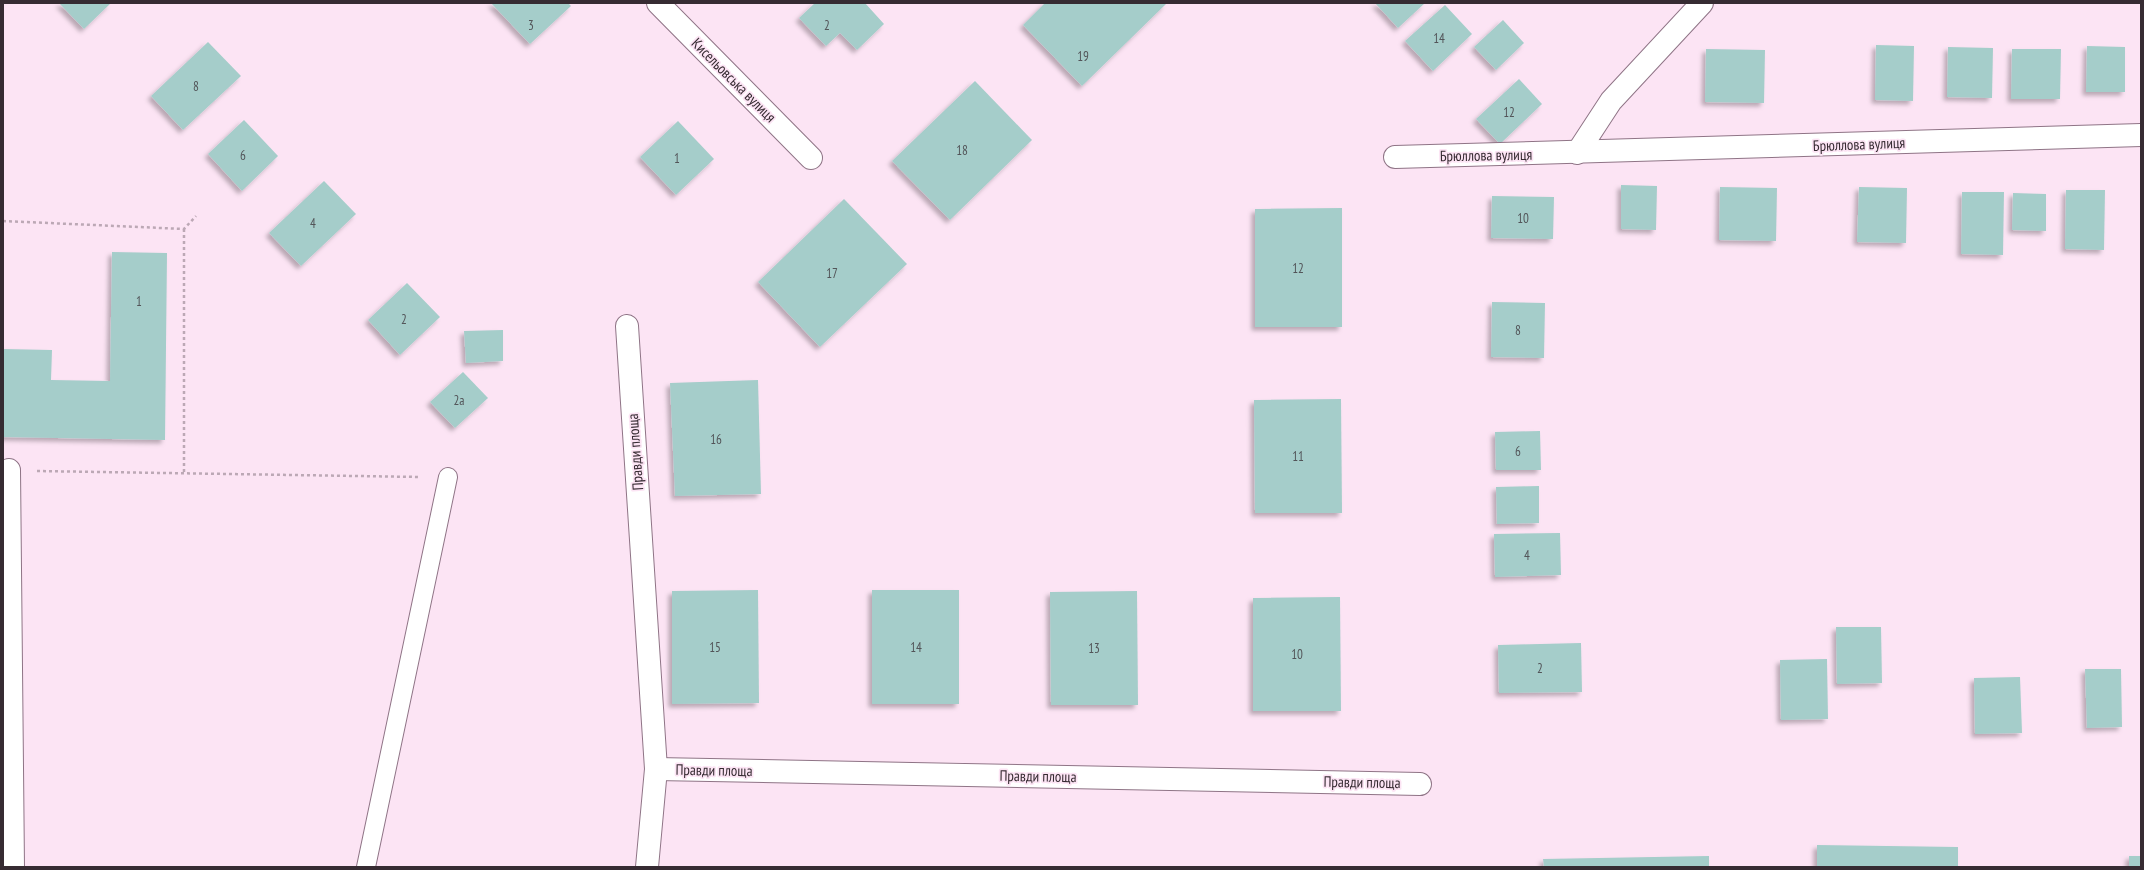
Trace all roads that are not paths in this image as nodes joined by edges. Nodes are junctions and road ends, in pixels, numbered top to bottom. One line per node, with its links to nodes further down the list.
1 (658, 3): 6 (street, Кисельовська вулиця)
2 (1702, 3): 4 (street)
3 (2141, 135): 4 (street, Брюллова вулиця)
4 (1577, 153): 5 (street, Брюллова вулиця)
5 (1395, 157)
6 (811, 158)
7 (627, 326): 10 (street, Правди площа)
8 (9, 470): 12 (street)
9 (448, 477): 13 (lane)
10 (656, 769): 11 (street, Правди площа); 14 (street, Правди площа)
11 (1420, 784)
12 (13, 867)
13 (366, 867)
14 (647, 867)

